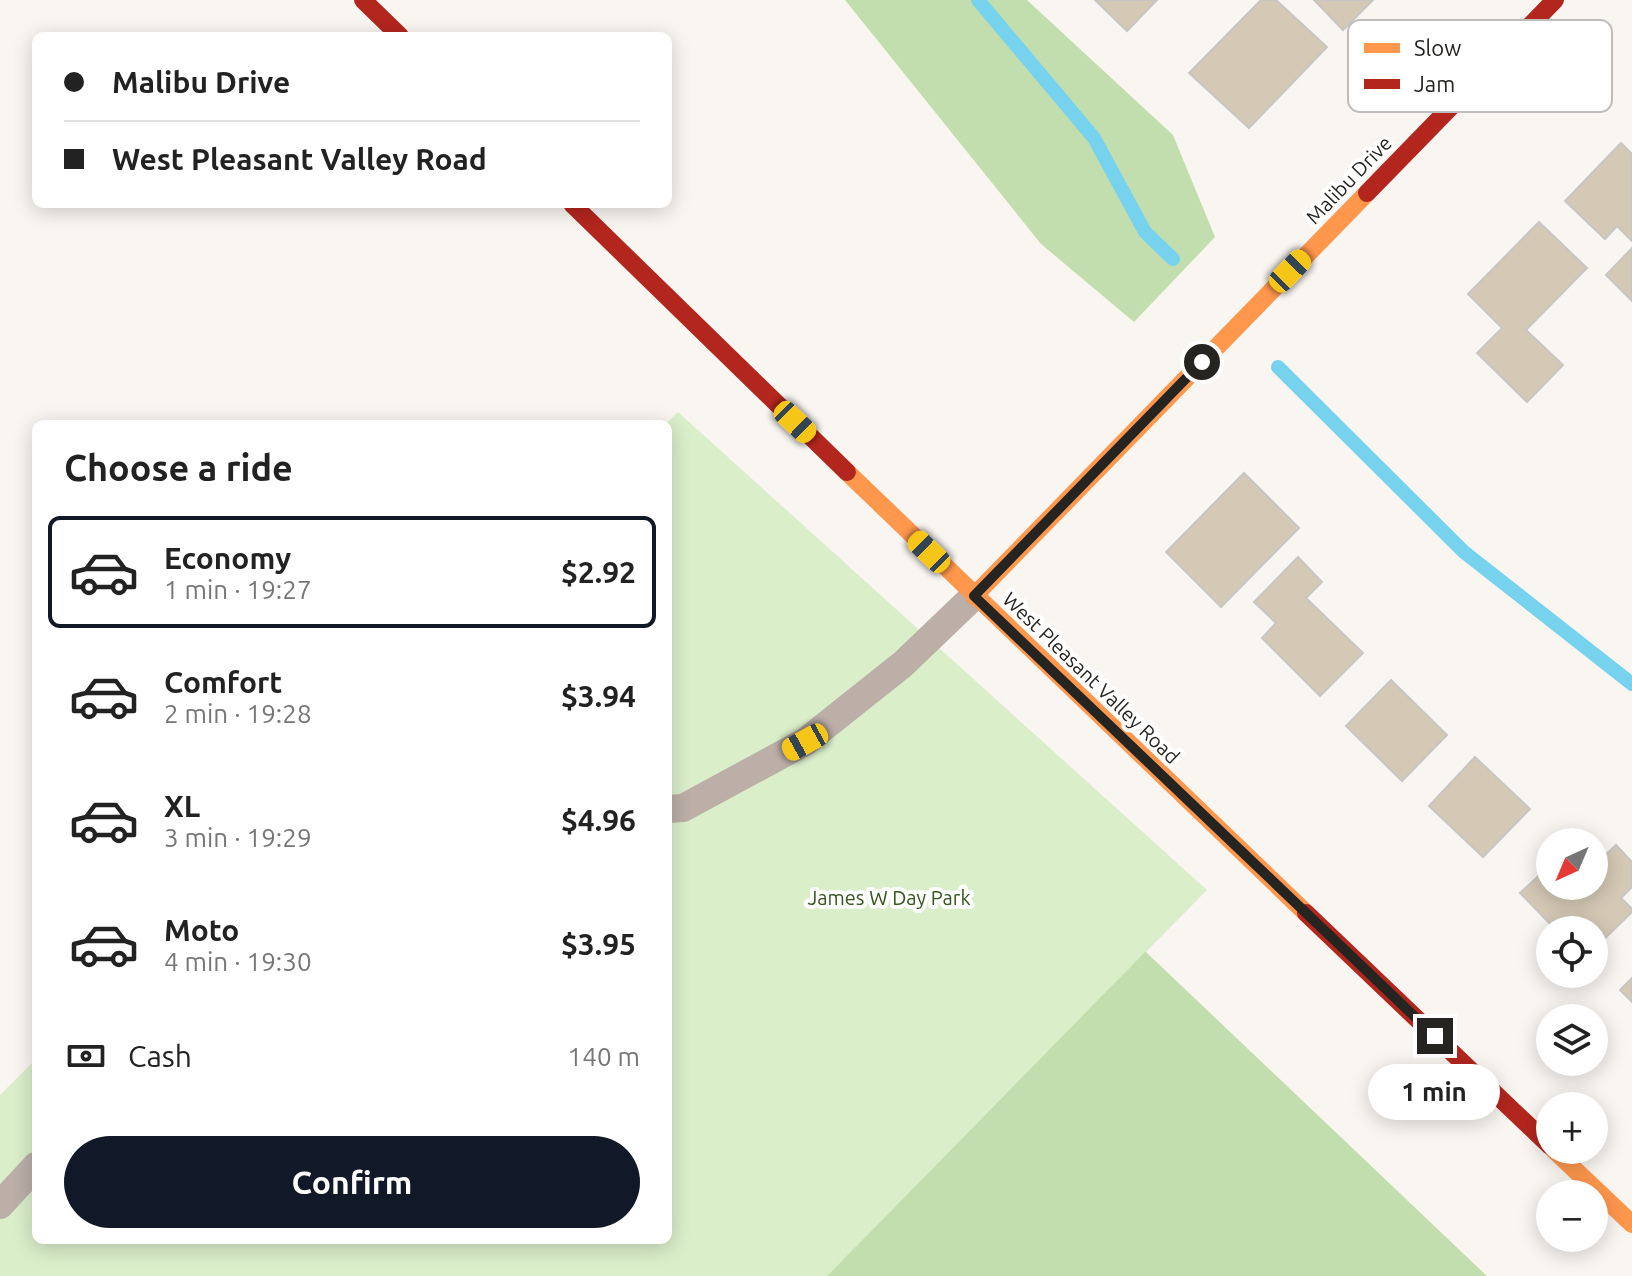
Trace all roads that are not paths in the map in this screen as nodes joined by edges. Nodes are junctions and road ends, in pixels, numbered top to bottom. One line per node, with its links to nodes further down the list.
1 (363, 0): 4 (main road)
2 (1555, 0): 3 (main road, Malibu Drive)
3 (1536, 20)
4 (396, 32)
5 (1446, 112): 7 (main road, Malibu Drive)
6 (576, 208): 7 (main road, West Pleasant Valley Road)
7 (974, 596): 8 (lane); 9 (main road, West Pleasant Valley Road)
8 (672, 809)
9 (1536, 1133)
10 (1569, 1164): 13 (main road, West Pleasant Valley Road)
11 (32, 1170): 12 (lane)
12 (0, 1205)
13 (1632, 1224)

